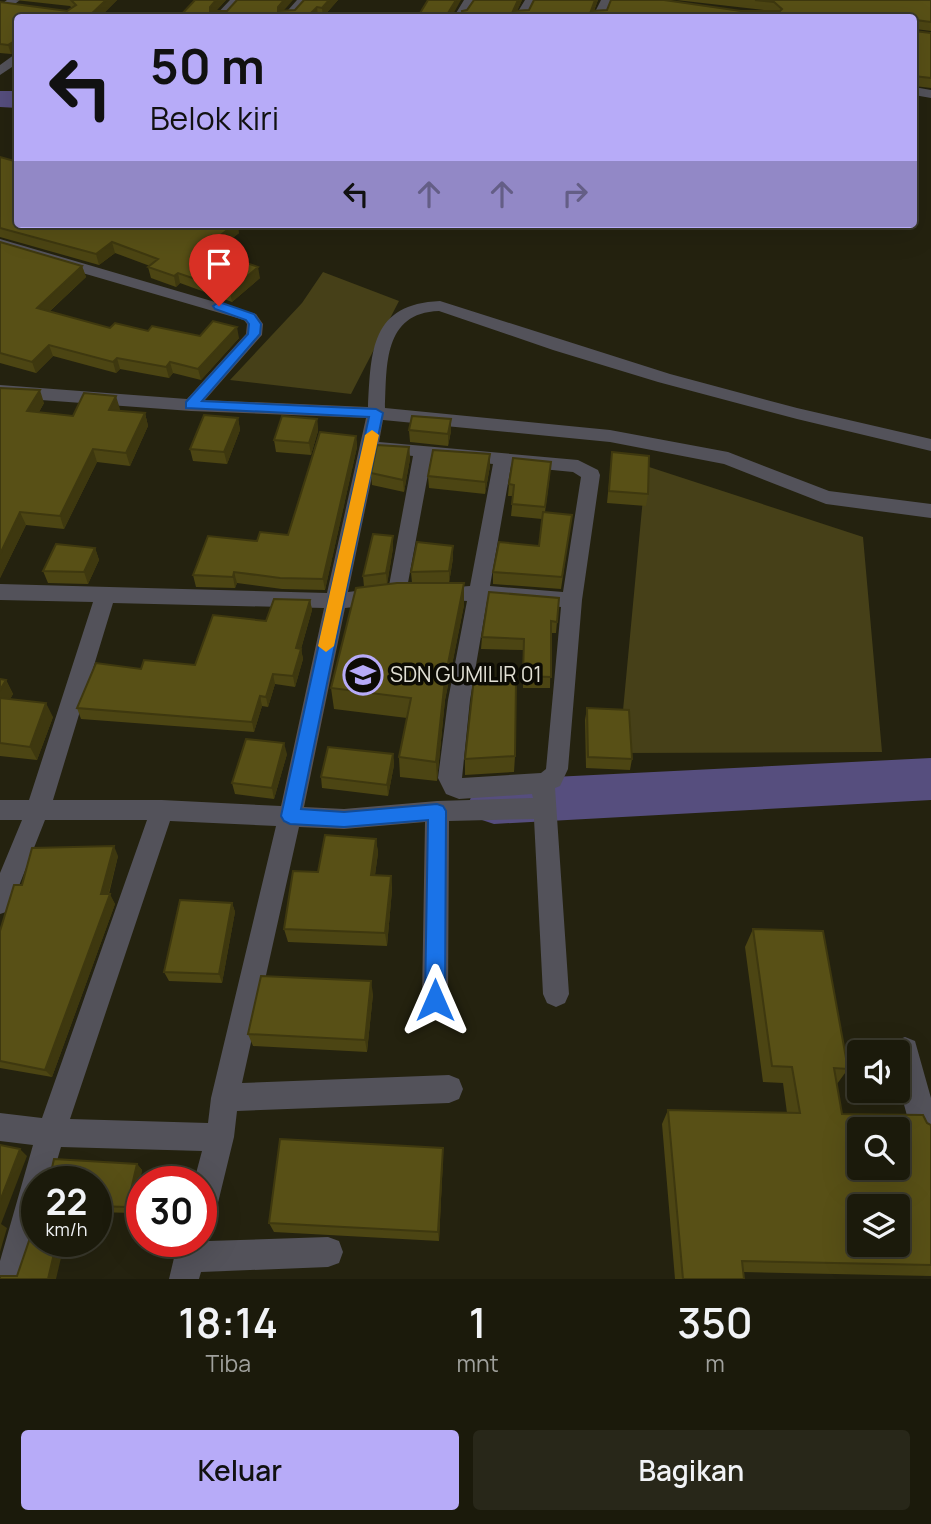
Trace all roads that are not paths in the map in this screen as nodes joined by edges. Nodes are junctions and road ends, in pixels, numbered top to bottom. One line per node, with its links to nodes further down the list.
1 (237, 0): 3 (street)
2 (303, 0): 4 (street)
3 (223, 14)
4 (291, 14)
5 (14, 60): 6 (street)
6 (0, 72)
7 (0, 244): 9 (street)
8 (0, 391): 9 (street)
9 (191, 405): 10 (street)
10 (376, 413): 11 (street); 12 (street); 15 (street)
11 (931, 445)
12 (369, 447): 13 (street); 21 (street)
13 (423, 451): 14 (street); 18 (street)
14 (503, 458): 17 (street); 20 (street)
15 (931, 511)
16 (0, 592): 19 (street)
17 (477, 593): 18 (street); 20 (street); 22 (street)
18 (398, 594): 21 (street)
19 (105, 596): 21 (street); 23 (street)
20 (572, 600): 22 (street)
21 (336, 601): 27 (street)
22 (544, 797): 26 (street); 29 (street)
23 (38, 809): 24 (street); 25 (street); 28 (street)
24 (0, 810)
25 (162, 810): 27 (street); 36 (street)
26 (437, 811): 27 (street); 30 (street)
27 (290, 816): 33 (street)
28 (0, 903)
29 (555, 994)
30 (435, 1000)
31 (915, 1062): 34 (street)
32 (449, 1089): 33 (street)
33 (225, 1098): 37 (street)
34 (924, 1125)
35 (0, 1127): 36 (street)
36 (51, 1133): 37 (street); 38 (street)
37 (220, 1137): 39 (street)
38 (42, 1166)
39 (213, 1166)
40 (21, 1239): 43 (street)
41 (328, 1252): 42 (street)
42 (189, 1259)
43 (10, 1279)

